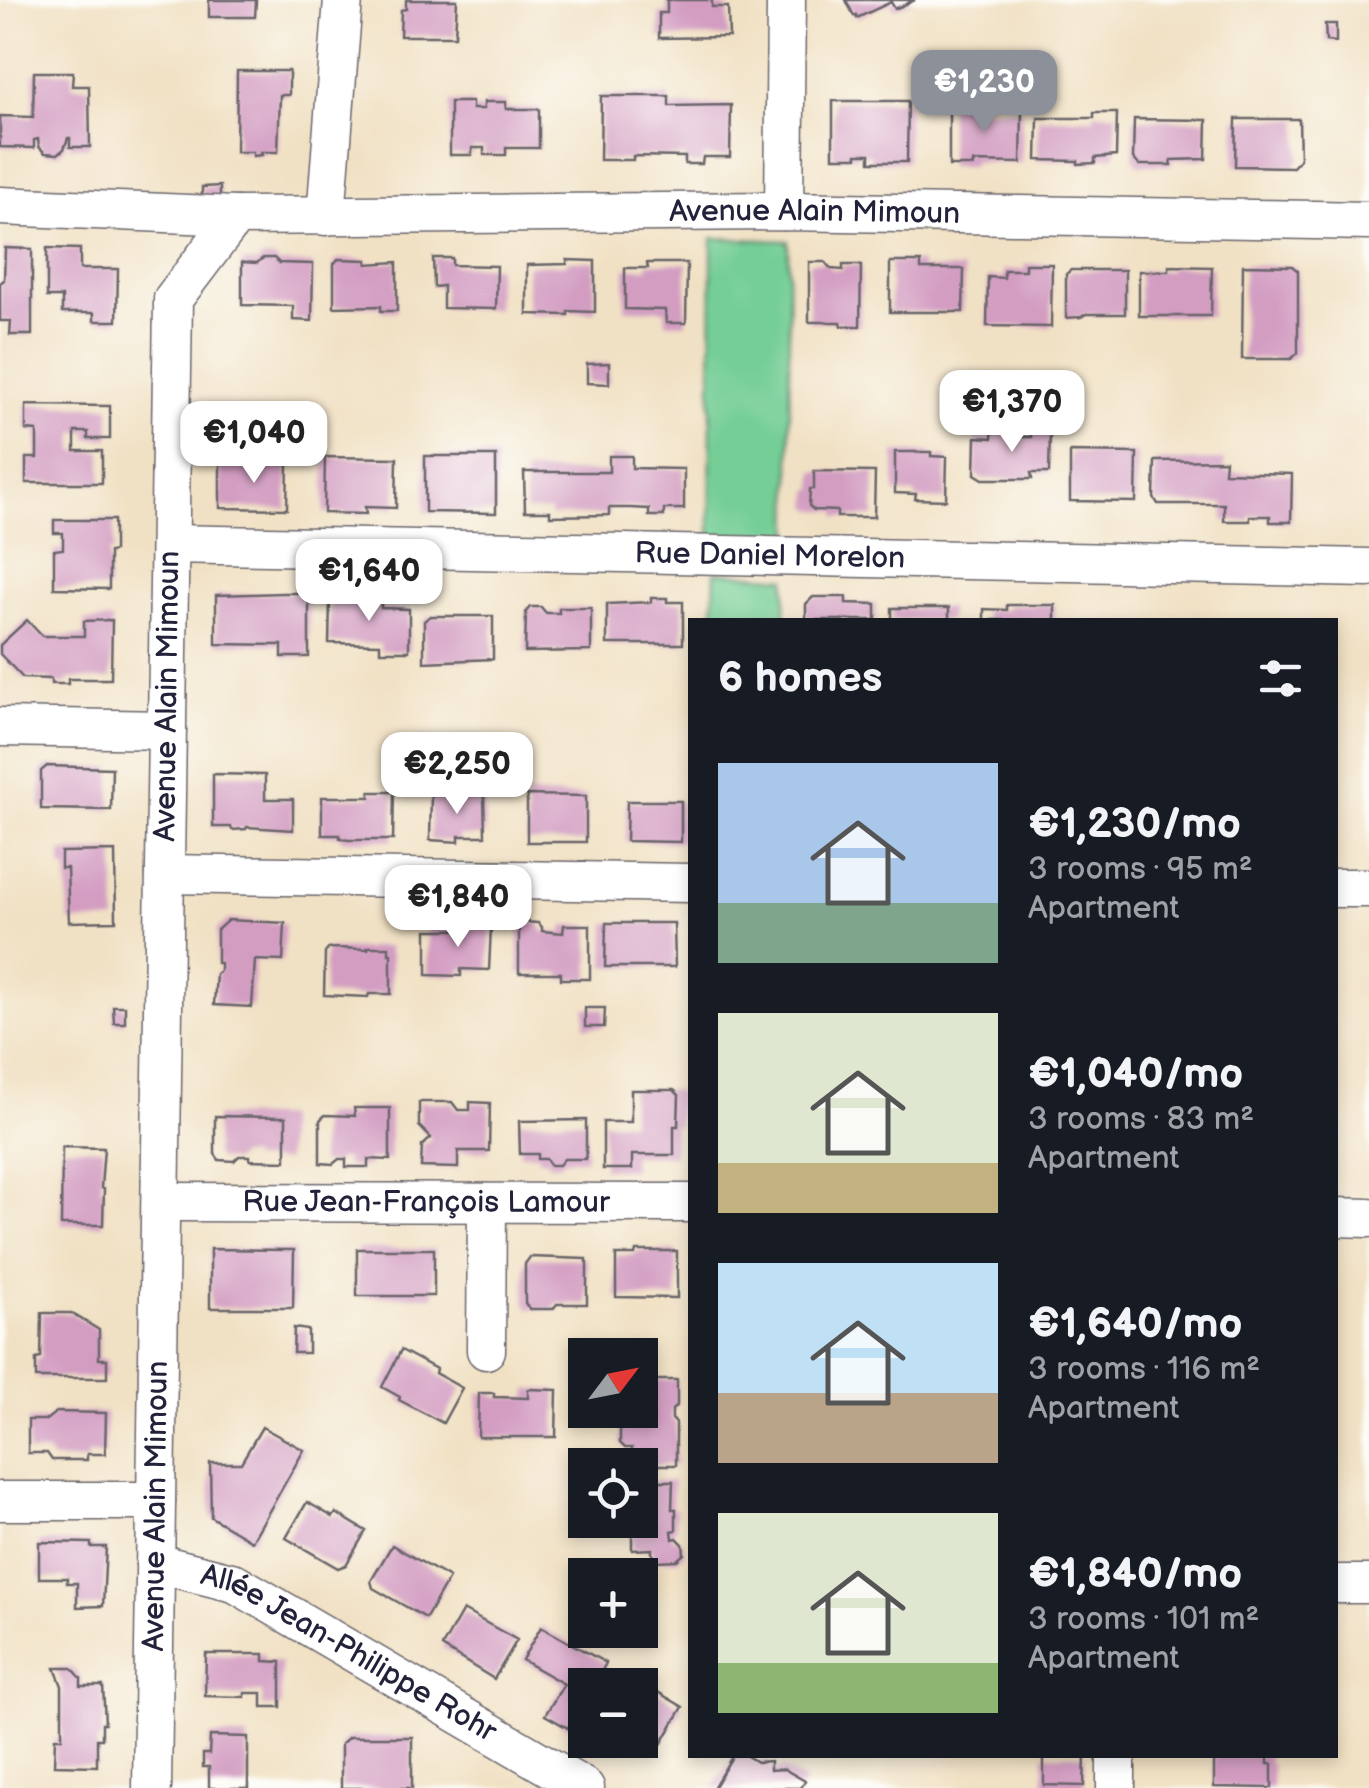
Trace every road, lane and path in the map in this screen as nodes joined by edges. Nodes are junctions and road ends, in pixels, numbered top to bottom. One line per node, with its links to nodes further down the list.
1 (343, 0): 6 (street)
2 (786, 0): 4 (street)
3 (0, 206): 5 (street)
4 (784, 211): 6 (street, Avenue Alain Mimoun); 7 (street, Avenue Alain Mimoun)
5 (236, 216): 6 (street, Avenue Alain Mimoun); 8 (street, Avenue Alain Mimoun)
6 (326, 216)
7 (1369, 221)
8 (170, 544): 9 (street, Rue Daniel Morelon); 11 (street, Avenue Alain Mimoun)
9 (1369, 568)
10 (0, 727): 11 (street)
11 (167, 730): 12 (street, Avenue Alain Mimoun)
12 (165, 874): 13 (street); 16 (street, Avenue Alain Mimoun)
13 (688, 884)
14 (1338, 888): 15 (street)
15 (1369, 888)
16 (160, 1202): 17 (street, Rue Jean-François Lamour); 22 (street, Avenue Alain Mimoun)
17 (488, 1203): 18 (street, Rue Jean-François Lamour); 21 (street)
18 (688, 1203)
19 (1338, 1217): 20 (street)
20 (1369, 1218)
21 (486, 1350)
22 (156, 1501): 23 (street); 24 (street, Avenue Alain Mimoun)
23 (0, 1502)
24 (155, 1563): 28 (street, Avenue Alain Mimoun); 29 (street, Allée Jean-Philippe Rohr)
25 (1338, 1584): 26 (street)
26 (1369, 1584)
27 (1116, 1758): 30 (street)
28 (152, 1788)
29 (584, 1788)
30 (1116, 1788)

